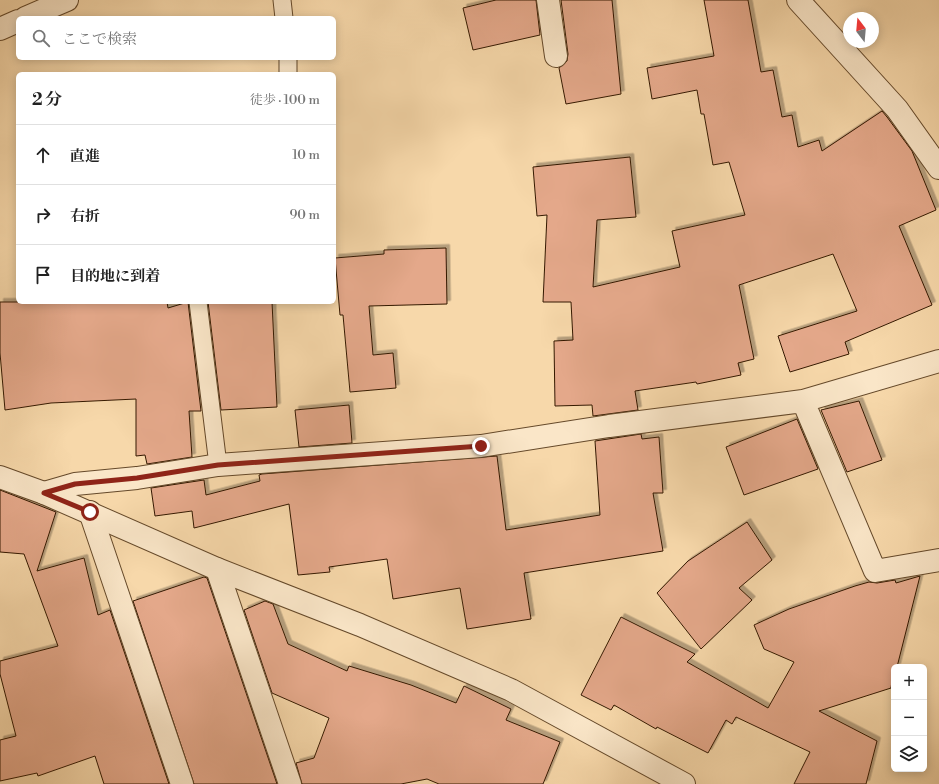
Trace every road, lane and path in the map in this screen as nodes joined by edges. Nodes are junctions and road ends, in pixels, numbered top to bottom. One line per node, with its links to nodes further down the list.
1 (67, 0): 5 (street)
2 (282, 0): 6 (lane)
3 (548, 0): 9 (street)
4 (798, 0): 12 (street)
5 (30, 16)
6 (284, 16)
7 (16, 22): 8 (street)
8 (0, 29)
9 (556, 56)
10 (288, 60): 11 (lane)
11 (288, 72)
12 (939, 168)
13 (198, 304): 16 (lane)
14 (939, 361): 15 (street)
15 (803, 401): 16 (street); 20 (street)
16 (218, 465): 18 (street)
17 (0, 478): 18 (street)
18 (44, 493): 19 (street)
19 (90, 512): 21 (street); 23 (street)
20 (939, 560)
21 (217, 569): 22 (street); 24 (street)
22 (674, 780)
23 (182, 784)
24 (290, 784)

